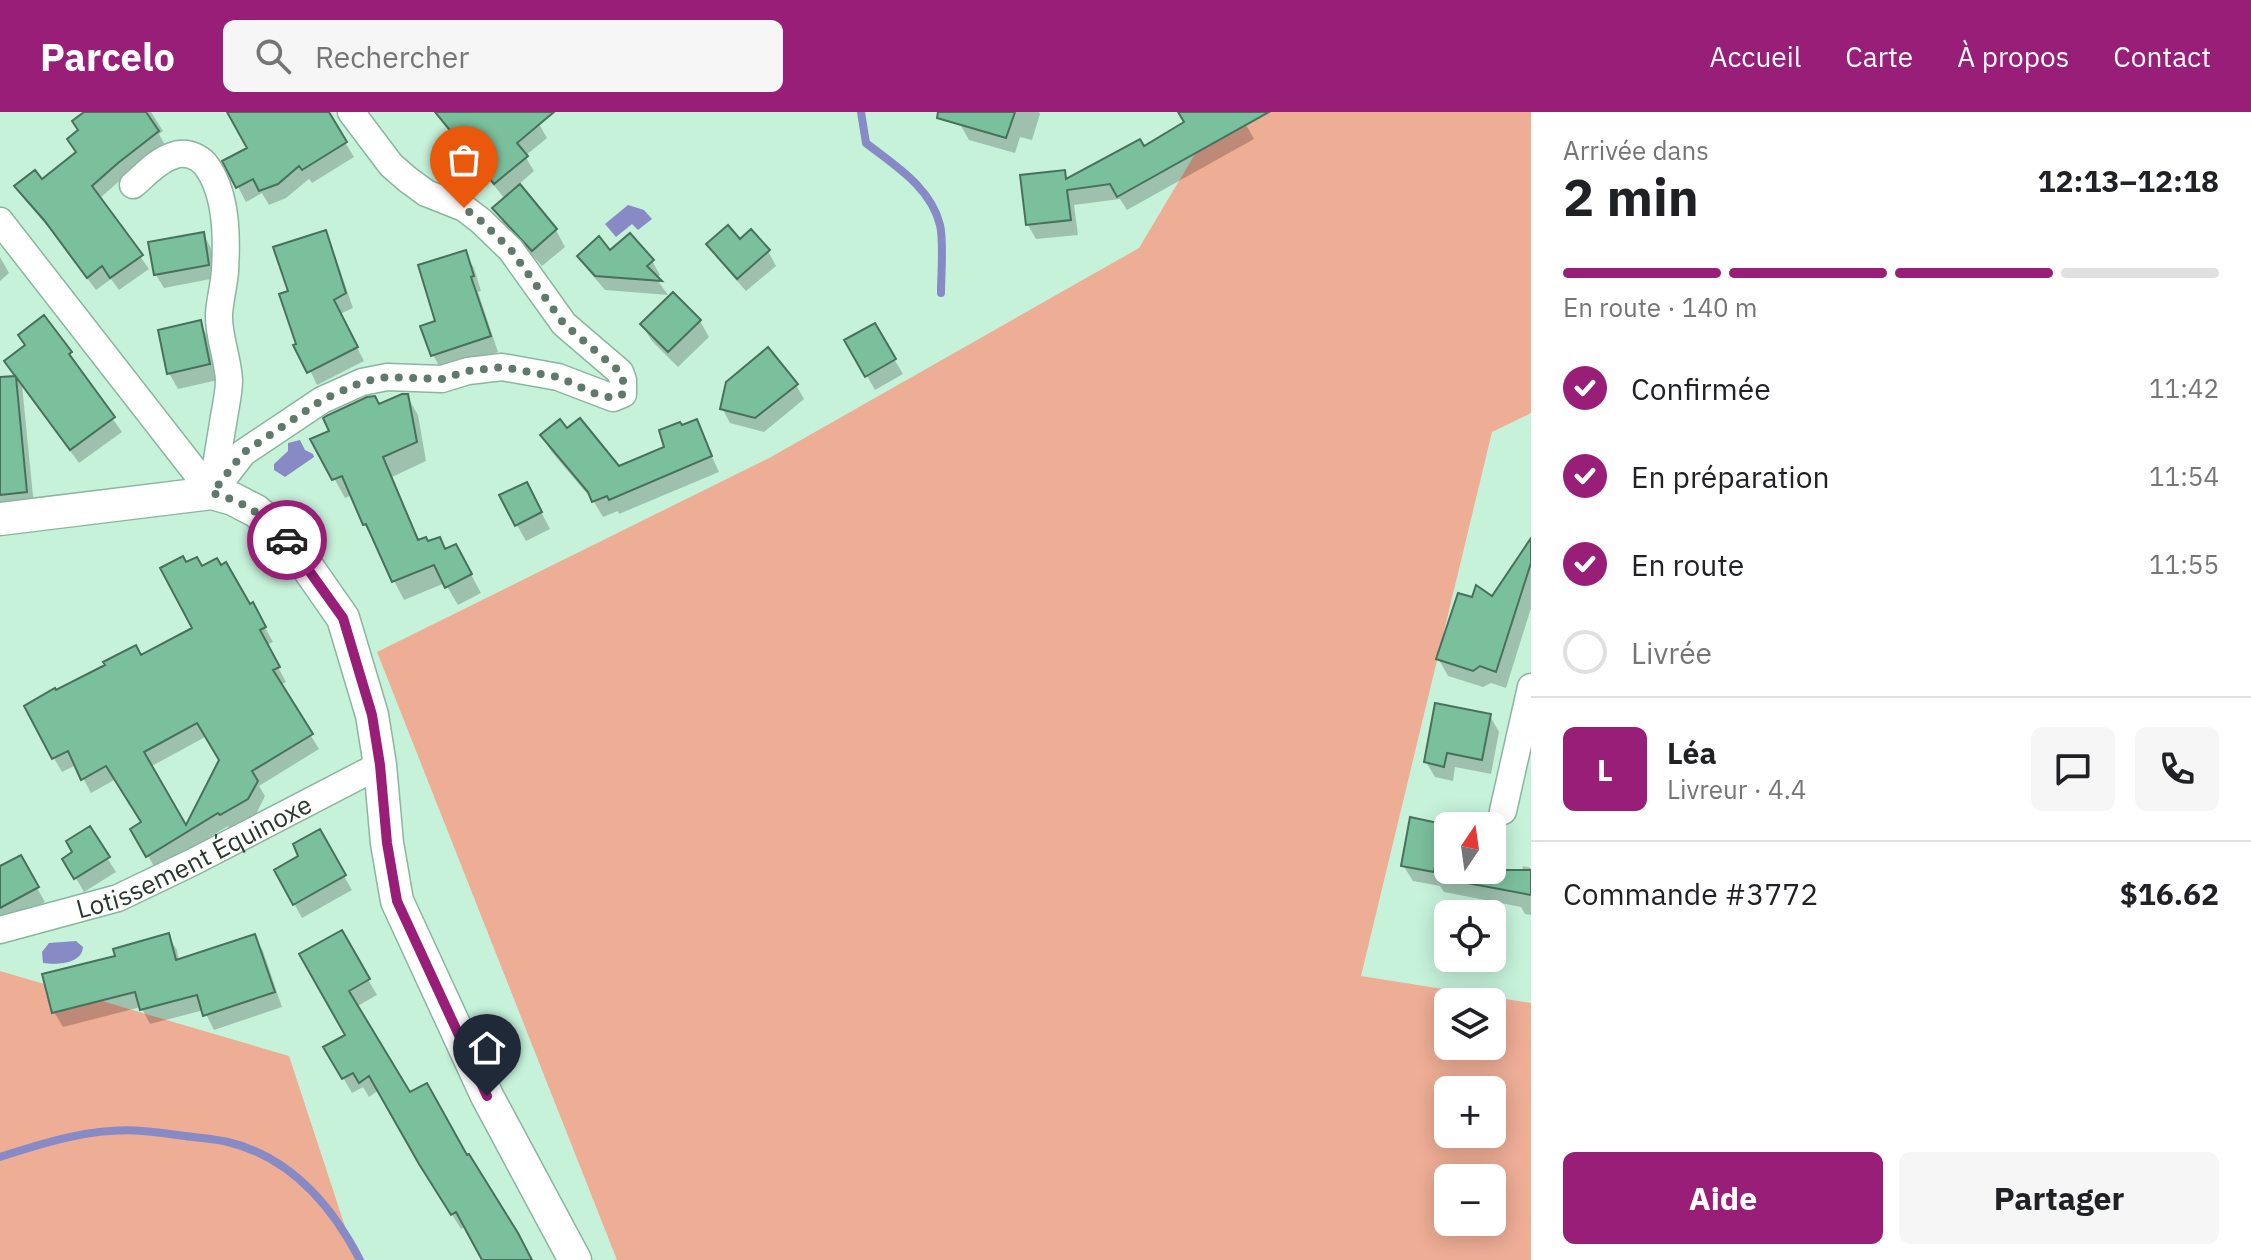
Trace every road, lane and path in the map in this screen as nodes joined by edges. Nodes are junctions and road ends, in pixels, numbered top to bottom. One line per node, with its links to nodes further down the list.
1 (351, 112): 4 (street)
2 (133, 185): 4 (street)
3 (0, 221): 4 (street)
4 (212, 493): 5 (street); 7 (street)
5 (0, 519)
6 (1531, 687): 8 (street)
7 (380, 765): 9 (street, Lotissement Équinoxe); 10 (street)
8 (1503, 811)
9 (0, 930)
10 (575, 1260)

